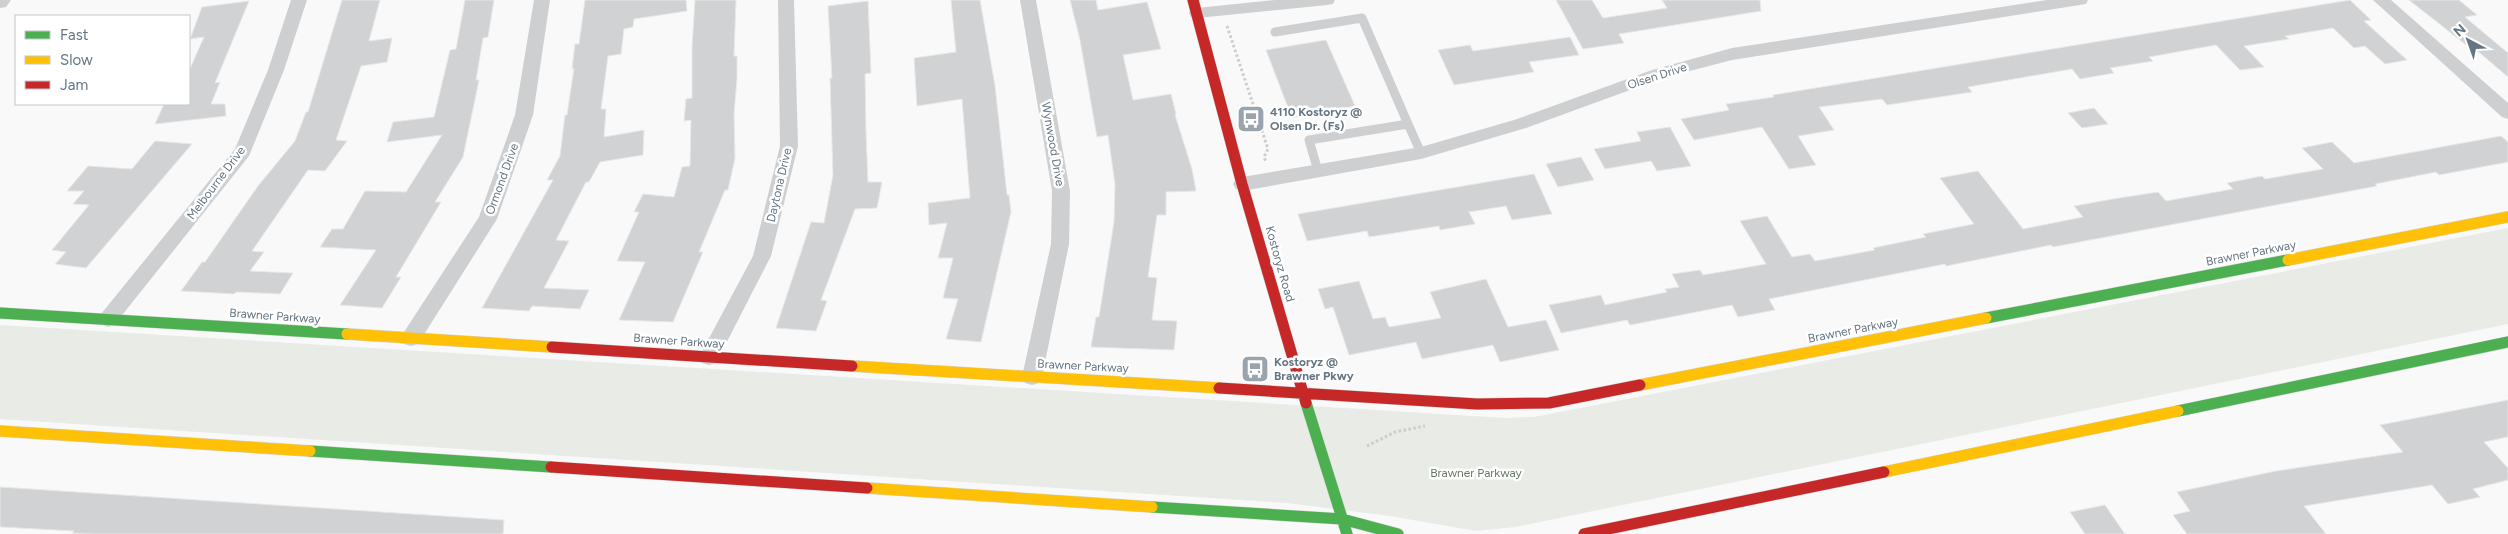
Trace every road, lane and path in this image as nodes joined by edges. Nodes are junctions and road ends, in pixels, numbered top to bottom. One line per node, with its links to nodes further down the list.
1 (3, 0): 9 (street)
2 (300, 0): 21 (street, Melbourne Drive)
3 (542, 0): 22 (street, Ormond Drive)
4 (786, 0): 24 (street, Daytona Drive)
5 (1028, 0): 25 (street, Wynwood Drive)
6 (1327, 0): 11 (street)
7 (2080, 0): 15 (street, Olsen Drive)
8 (2381, 0): 13 (street)
9 (0, 3)
10 (1195, 6): 11 (street); 18 (street, Kostoryz Road)
11 (1222, 10): 17 (path)
12 (1275, 32): 14 (lane)
13 (2508, 113)
14 (1408, 124): 15 (lane); 16 (lane)
15 (1421, 153): 16 (street, Olsen Drive)
16 (1318, 170): 17 (street, Olsen Drive)
17 (1272, 178): 18 (street, Olsen Drive)
18 (1242, 184): 26 (street, Kostoryz Road)
19 (2508, 217): 26 (street, Brawner Parkway)
20 (0, 313): 21 (street, Brawner Parkway)
21 (108, 319): 22 (street, Brawner Parkway)
22 (411, 338): 24 (street, Brawner Parkway)
23 (2508, 342): 31 (street)
24 (709, 357): 25 (street, Brawner Parkway)
25 (1032, 377): 26 (street, Brawner Parkway)
26 (1303, 393): 28 (street, Kostoryz Road)
27 (0, 431): 28 (street)
28 (1342, 519): 29 (street, Kostoryz Road); 30 (street)
29 (1347, 534)
30 (1398, 534)
31 (1584, 534)

